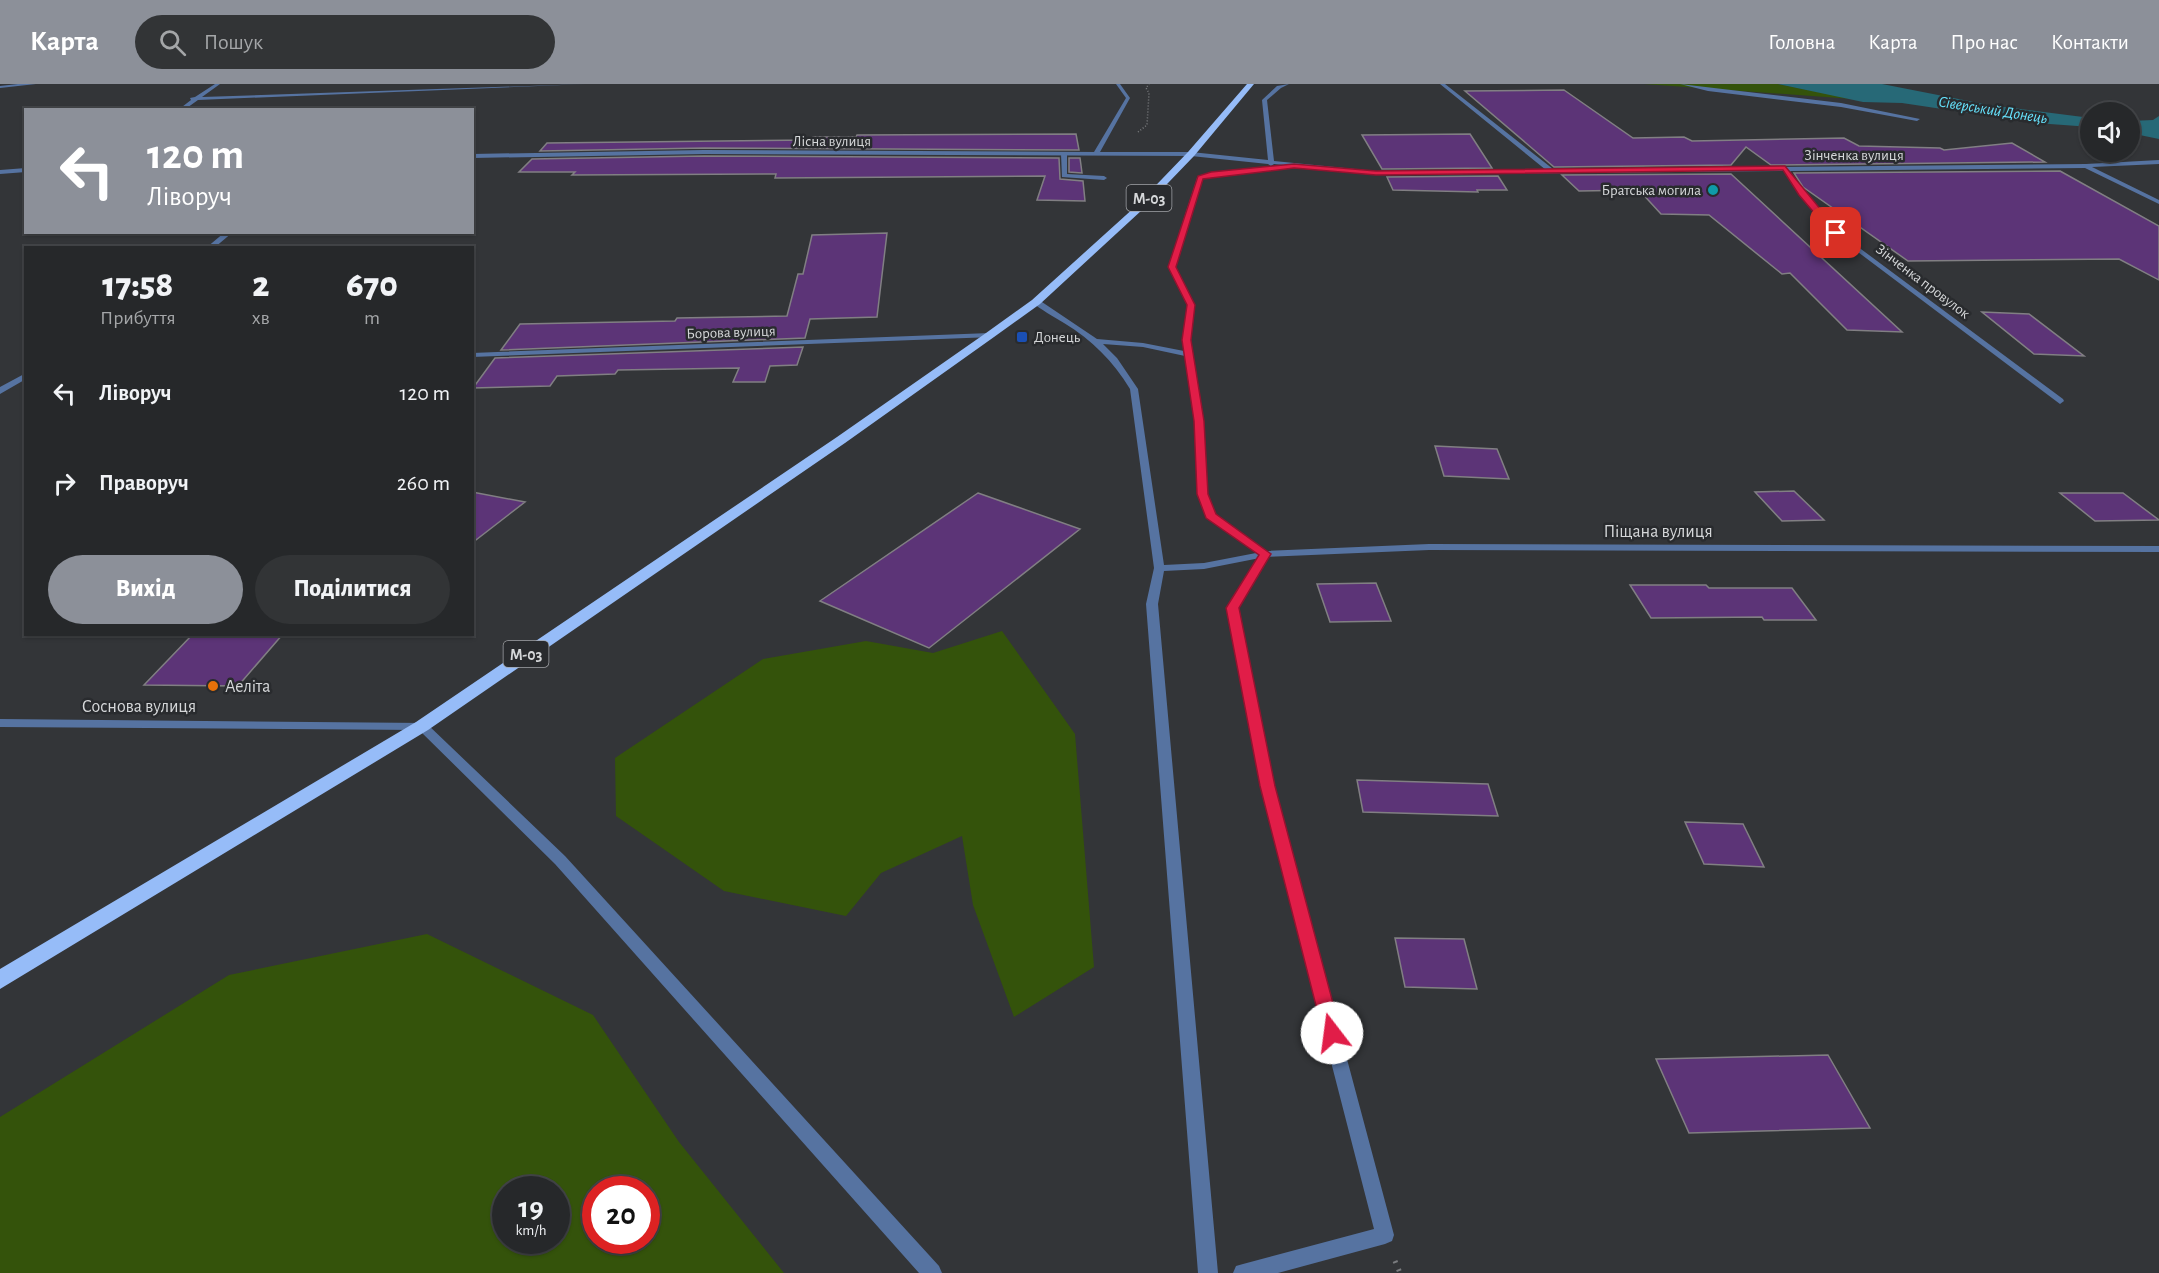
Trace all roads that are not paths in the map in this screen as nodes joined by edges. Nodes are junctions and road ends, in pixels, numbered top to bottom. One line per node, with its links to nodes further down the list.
1 (34, 84): 9 (street)
2 (218, 84): 10 (street)
3 (584, 84): 10 (street)
4 (1118, 84): 14 (street)
5 (1251, 84): 15 (highway, М-03)
6 (1287, 84): 18 (street)
7 (1442, 84): 23 (street)
8 (1682, 84): 12 (street)
9 (0, 87)
10 (192, 99): 11 (street)
11 (182, 108)
12 (1917, 119)
13 (1065, 154): 14 (street, Лісна вулиця); 16 (street, Лісна вулиця); 25 (street)
14 (1096, 154): 15 (street, Лісна вулиця)
15 (1191, 154): 18 (street, Зінченка вулиця); 29 (highway, М-03)
16 (474, 156)
17 (2159, 162): 20 (street, Зінченка вулиця)
18 (1271, 164): 19 (street, Зінченка вулиця)
19 (1294, 166): 23 (street, Зінченка вулиця); 33 (street)
20 (2086, 166): 21 (street, Зінченка вулиця); 26 (street)
21 (1785, 168): 23 (street, Зінченка вулиця); 36 (street, Зінченка провулок)
22 (24, 170): 24 (street)
23 (1551, 171)
24 (0, 172)
25 (1104, 178)
26 (2159, 202)
27 (227, 234): 28 (street)
28 (212, 246)
29 (1036, 302): 30 (highway, М-03); 31 (street)
30 (990, 335): 32 (street, Борова вулиця); 41 (highway, М-03)
31 (1098, 341): 33 (street); 39 (street)
32 (474, 355)
33 (1189, 355): 38 (street)
34 (24, 376): 35 (street)
35 (0, 391)
36 (2060, 400)
37 (2159, 549): 38 (street, Піщана вулиця)
38 (1265, 554): 39 (street, Піщана вулиця); 45 (street)
39 (1159, 568): 44 (street)
40 (0, 723): 41 (street, Соснова вулиця)
41 (422, 726): 42 (highway, М-03); 43 (street)
42 (0, 980)
43 (932, 1273)
44 (1208, 1273)
45 (1243, 1273)

